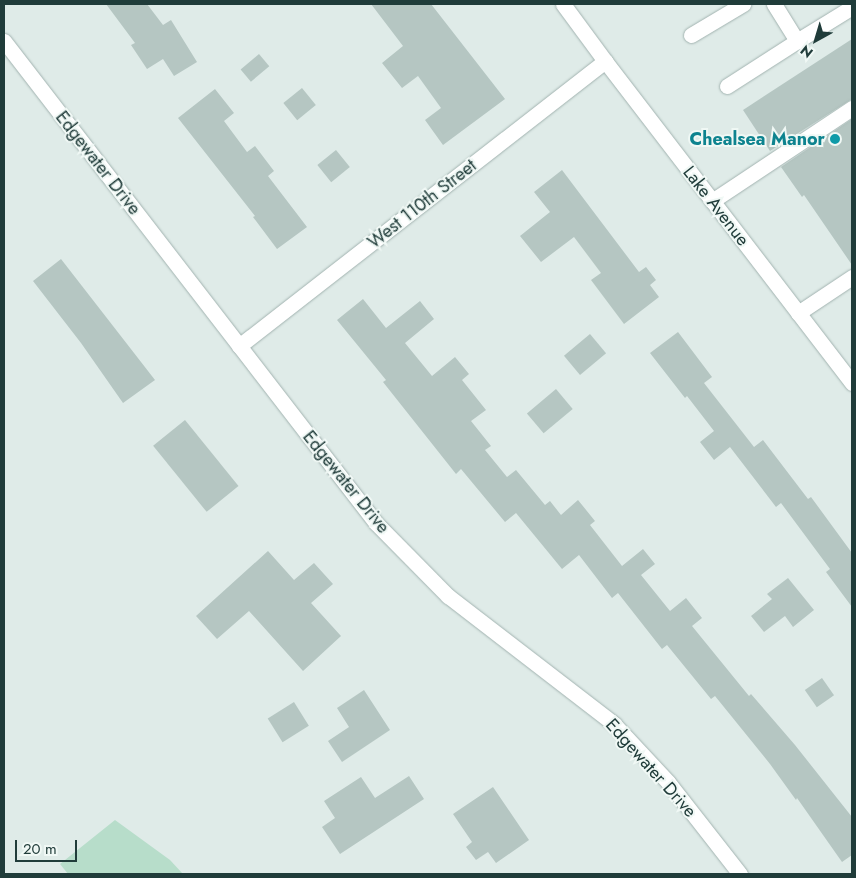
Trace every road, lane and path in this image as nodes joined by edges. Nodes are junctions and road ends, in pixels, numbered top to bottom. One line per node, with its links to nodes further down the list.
1 (563, 4): 8 (street, Lake Avenue)
2 (743, 4): 5 (street)
3 (774, 4): 7 (street)
4 (852, 7): 7 (street)
5 (691, 35)
6 (4, 41): 14 (street, Edgewater Drive)
7 (797, 41): 9 (street)
8 (605, 61): 11 (street, Lake Avenue); 14 (street, West 110th Street)
9 (727, 86)
10 (852, 108): 11 (street)
11 (712, 201): 13 (street, Lake Avenue)
12 (852, 277): 13 (street)
13 (798, 313): 15 (street, Lake Avenue)
14 (239, 346): 16 (street, Edgewater Drive)
15 (852, 383)
16 (740, 874)

